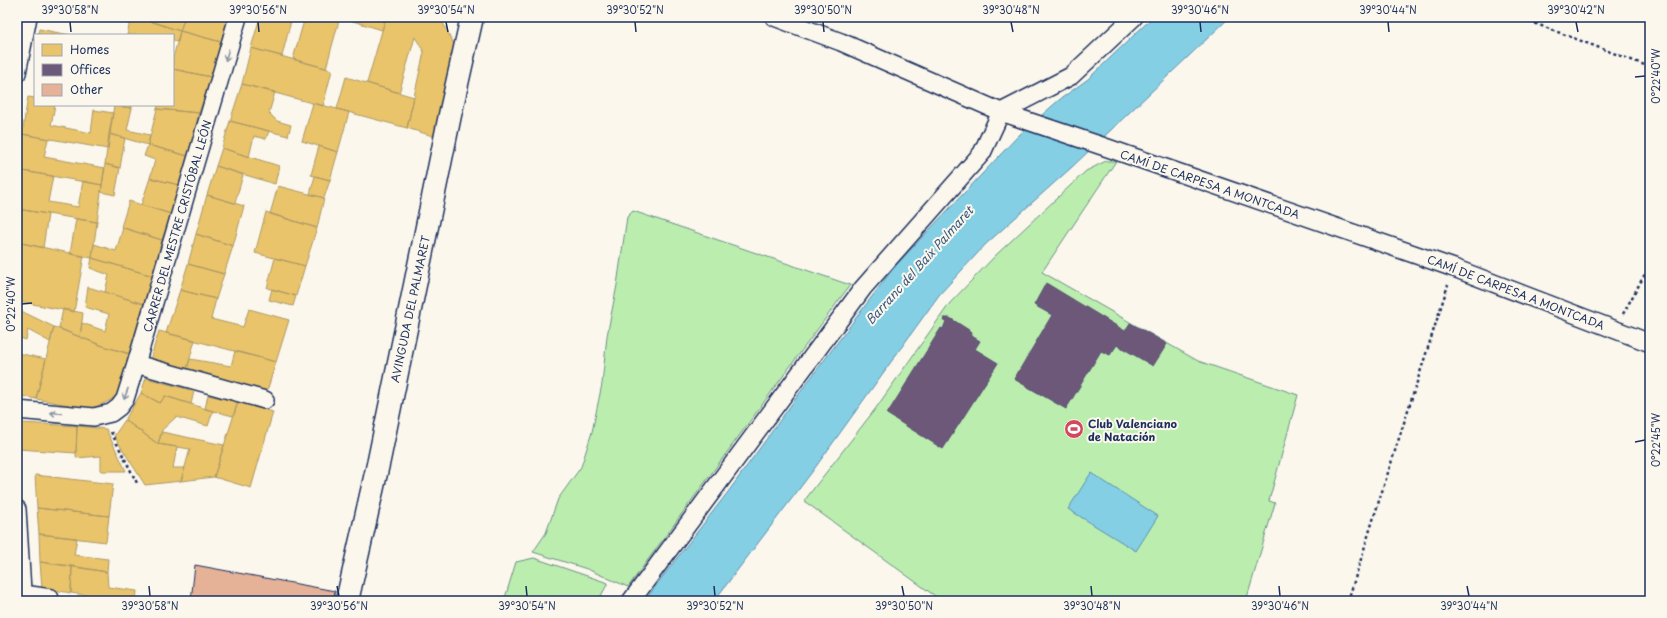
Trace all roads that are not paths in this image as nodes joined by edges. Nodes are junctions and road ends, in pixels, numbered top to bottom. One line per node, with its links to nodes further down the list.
1 (28, 17): 6 (street)
2 (238, 17): 9 (street, CARRER DEL MESTRE CRISTÓBAL LEÓN, one-way to 9)
3 (472, 17): 15 (street, AVINGUDA DEL PALMARET)
4 (774, 17): 7 (street, CAMÍ DE CARPESA A MONTCADA)
5 (1134, 17): 7 (street)
6 (17, 73)
7 (1008, 115): 8 (street, CAMÍ DE CARPESA A MONTCADA); 16 (street)
8 (1650, 342)
9 (136, 364): 10 (street); 11 (street, CARRER DEL MESTRE CRISTÓBAL LEÓN, one-way to 11)
10 (264, 400)
11 (17, 410)
12 (17, 509): 13 (street)
13 (20, 591): 14 (street)
14 (53, 601)
15 (346, 601)
16 (631, 601)

